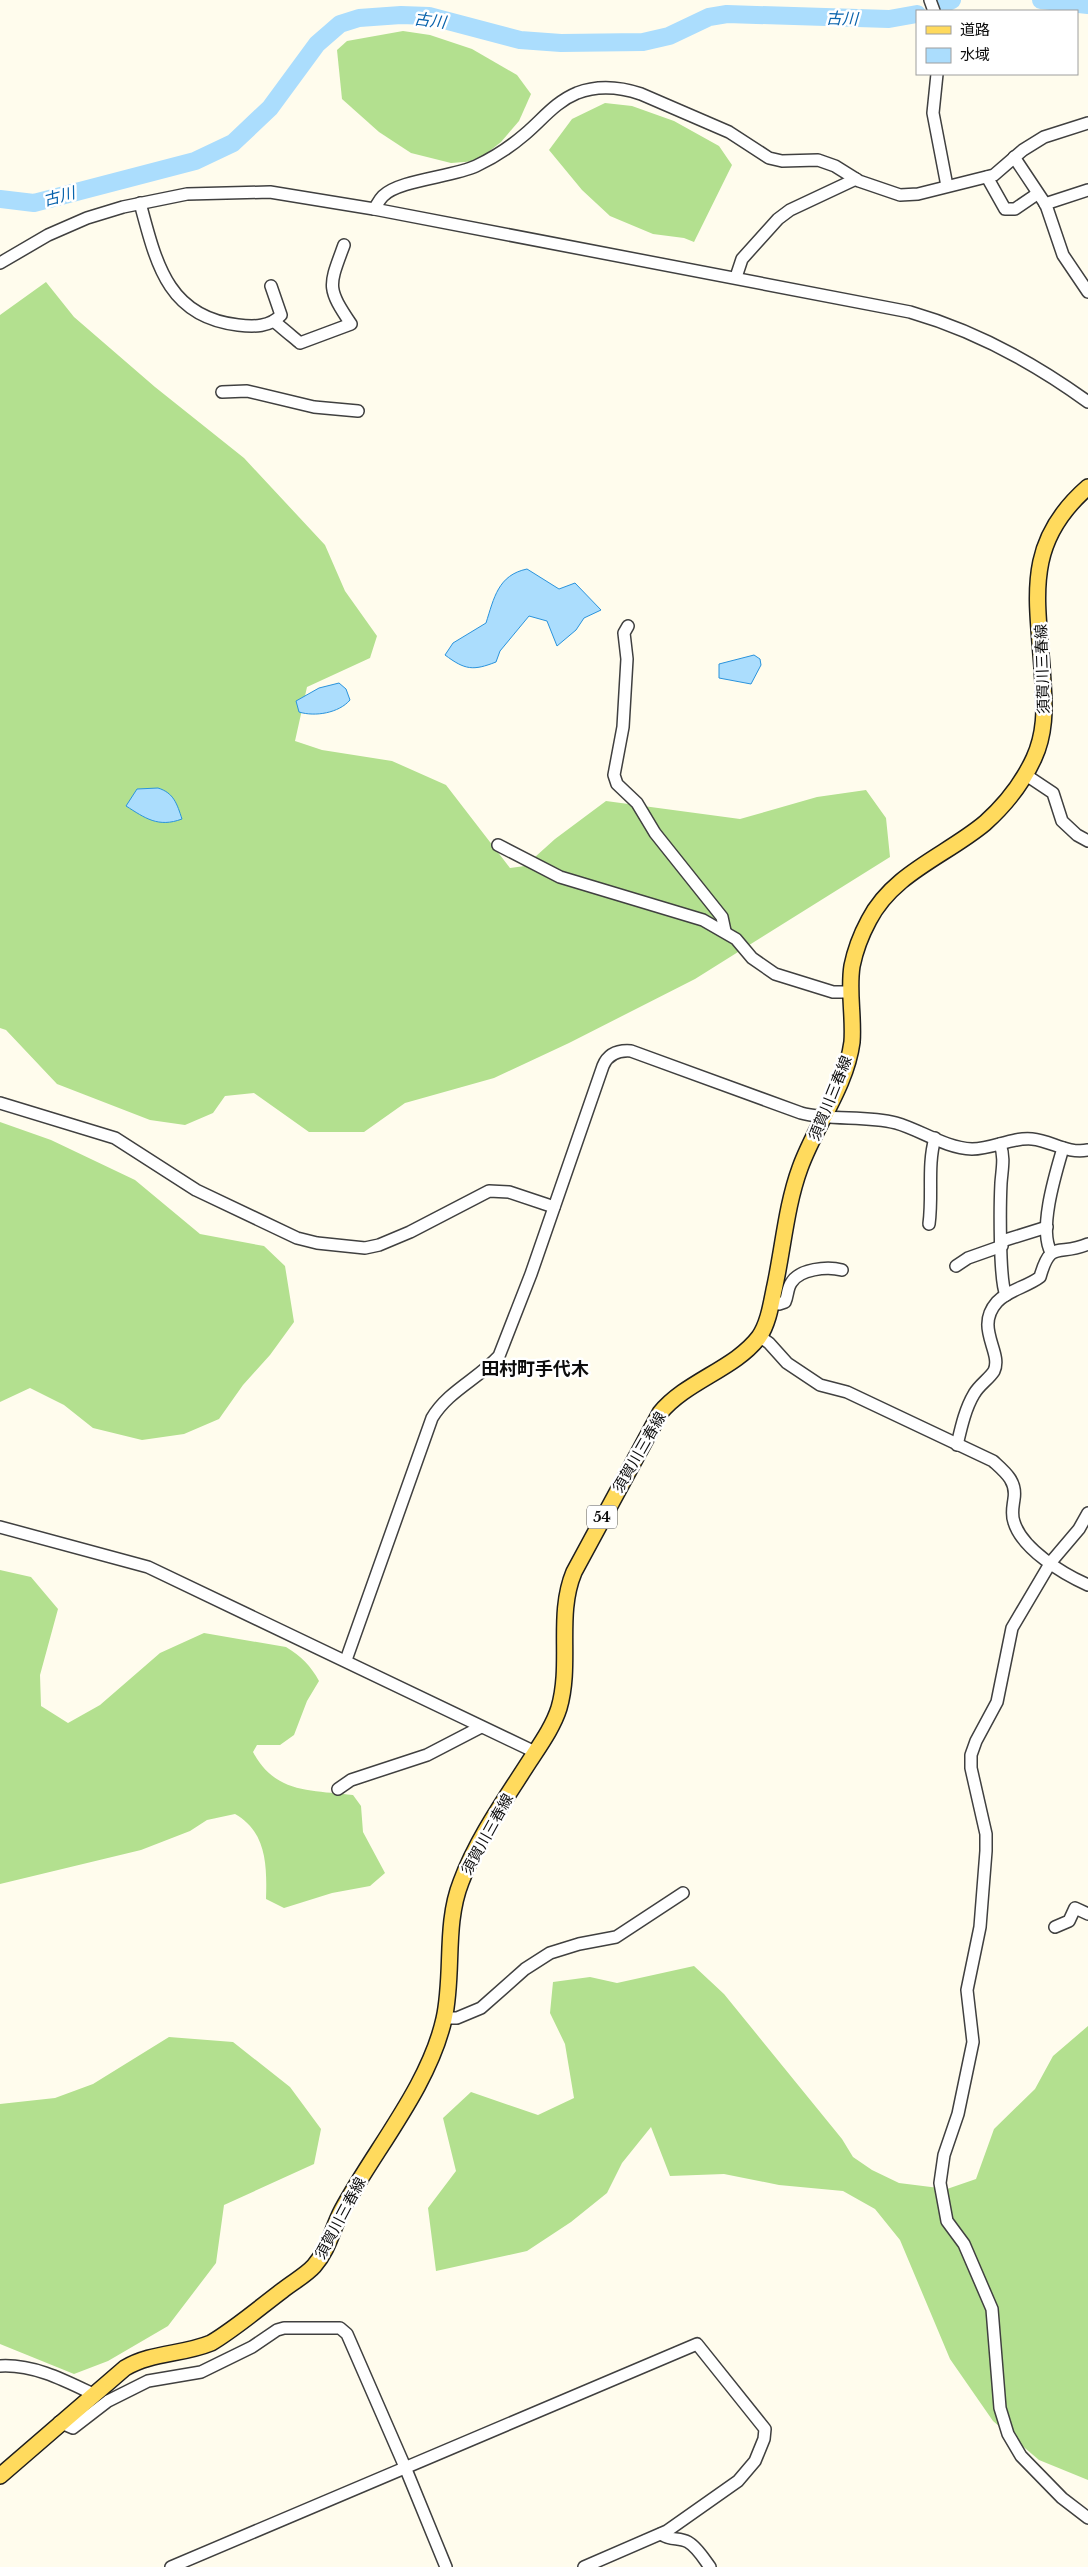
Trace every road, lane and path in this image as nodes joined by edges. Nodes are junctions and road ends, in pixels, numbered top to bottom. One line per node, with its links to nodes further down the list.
1 (938, 75): 6 (street)
2 (1088, 122): 3 (street)
3 (1014, 158): 4 (street); 8 (street)
4 (988, 177): 6 (street); 8 (street)
5 (856, 179): 6 (street); 11 (street); 14 (street)
6 (947, 186)
7 (1088, 190): 10 (street)
8 (1037, 194): 10 (street)
9 (140, 204): 11 (street); 13 (street); 17 (street)
10 (1045, 204): 16 (street)
11 (374, 209): 14 (street)
12 (344, 245): 17 (street)
13 (0, 263)
14 (736, 277): 19 (street)
15 (271, 286): 17 (street)
16 (1088, 292)
17 (274, 321)
18 (222, 392): 20 (street)
19 (1088, 402)
20 (358, 411)
21 (1088, 487): 23 (main road, 須賀川三春線 / 54)
22 (628, 626): 26 (street)
23 (1026, 775): 24 (street); 27 (main road, 須賀川三春線 / 54)
24 (1088, 841)
25 (498, 845): 26 (street)
26 (725, 931): 27 (street)
27 (851, 992): 29 (main road, 須賀川三春線 / 54)
28 (0, 1103): 34 (street)
29 (824, 1117): 30 (street); 34 (street); 43 (main road, 須賀川三春線 / 54)
30 (935, 1138): 31 (street); 35 (street)
31 (1000, 1144): 32 (street); 37 (street)
32 (1063, 1148): 33 (street); 36 (street)
33 (1088, 1150)
34 (554, 1207): 50 (street)
35 (929, 1224)
36 (1046, 1227): 37 (street); 39 (street)
37 (1002, 1243): 40 (street); 42 (street)
38 (1088, 1244): 39 (street)
39 (1051, 1252): 42 (street)
40 (956, 1266)
41 (842, 1270): 43 (street)
42 (1006, 1295): 45 (street)
43 (773, 1298): 44 (main road, 須賀川三春線 / 54)
44 (759, 1336): 45 (street); 52 (main road, 須賀川三春線 / 54)
45 (957, 1444): 48 (street)
46 (1088, 1513): 48 (street)
47 (0, 1527): 50 (street)
48 (1050, 1562): 49 (street); 63 (street)
49 (1088, 1585)
50 (346, 1660): 51 (street)
51 (481, 1727): 52 (street); 53 (street)
52 (535, 1752): 57 (main road, 須賀川三春線 / 54)
53 (338, 1789)
54 (683, 1893): 57 (street)
55 (1088, 1914): 56 (street)
56 (1055, 1927)
57 (444, 2018): 59 (main road, 須賀川三春線 / 54)
58 (0, 2366): 59 (street)
59 (93, 2394): 60 (main road, 須賀川三春線 / 54)
60 (59, 2422): 61 (street); 62 (main road, 須賀川三春線 / 54)
61 (406, 2467): 64 (street); 65 (street); 66 (street)
62 (0, 2476)
63 (1088, 2518)
64 (661, 2534): 67 (street); 68 (street)
65 (171, 2567)
66 (446, 2567)
67 (584, 2567)
68 (710, 2567)

